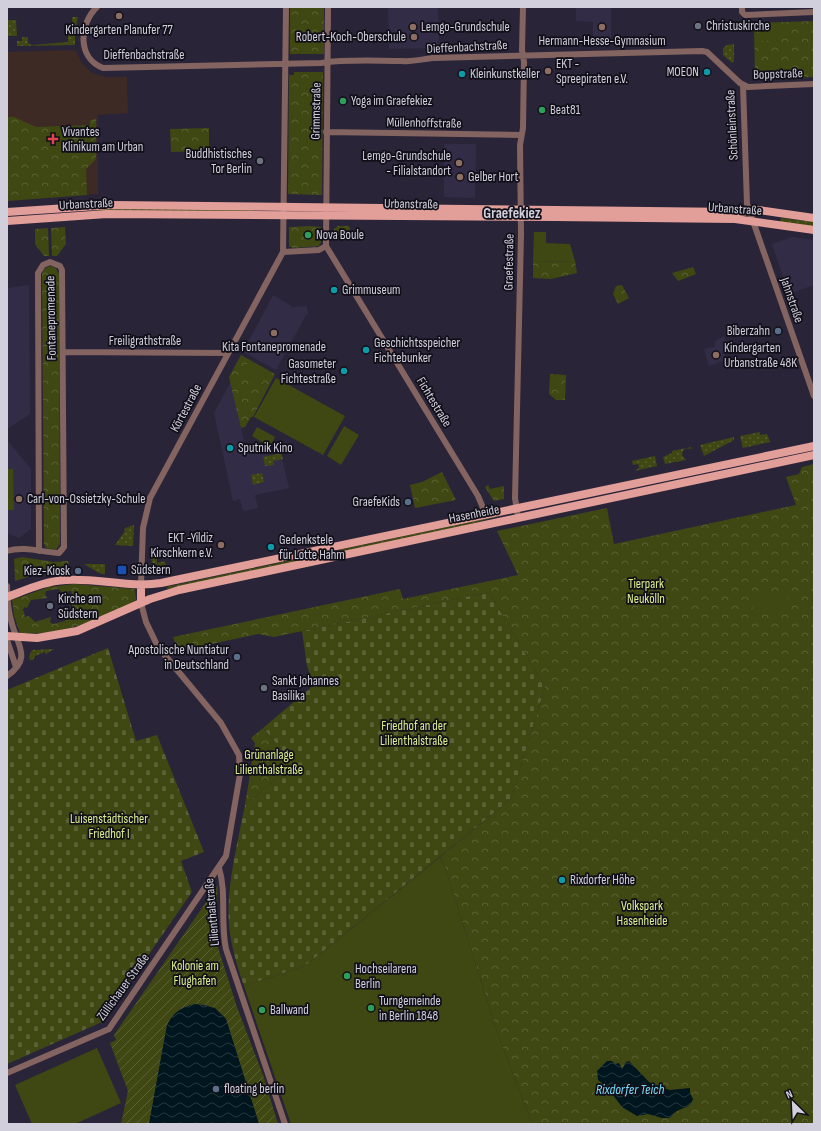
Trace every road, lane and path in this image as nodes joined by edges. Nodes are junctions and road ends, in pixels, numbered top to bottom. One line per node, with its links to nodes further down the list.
1 (286, 7): 10 (street)
2 (328, 7): 9 (street, Grimmstraße)
3 (523, 7): 8 (street, Graefestraße)
4 (94, 9): 10 (street, Dieffenbachstraße)
5 (743, 10): 6 (street)
6 (814, 12)
7 (707, 52): 8 (street, Dieffenbachstraße); 12 (street, Schönleinstraße)
8 (523, 55): 9 (street, Dieffenbachstraße); 14 (street, Graefestraße)
9 (327, 62): 10 (street, Dieffenbachstraße); 13 (street, Grimmstraße)
10 (286, 64): 15 (street)
11 (814, 84): 12 (street, Boppstraße)
12 (743, 85): 17 (street, Schönleinstraße)
13 (326, 132): 14 (street, Müllenhoffstraße); 16 (street, Grimmstraße)
14 (522, 135): 19 (street, Graefestraße)
15 (285, 206): 16 (main road, Urbanstraße); 18 (main road, Urbanstraße); 21 (street, Körtestraße)
16 (326, 211): 19 (main road, Urbanstraße); 21 (main road, Urbanstraße); 27 (street)
17 (750, 211): 19 (main road, Urbanstraße); 20 (main road, Urbanstraße); 24 (street, Jahnstraße)
18 (7, 212)
19 (520, 213): 24 (main road, Urbanstraße); 35 (street, Graefestraße)
20 (777, 213): 22 (main road, Urbanstraße); 25 (main road)
21 (285, 215): 23 (main road, Urbanstraße); 28 (street, Körtestraße)
22 (814, 218)
23 (7, 221)
24 (753, 221): 25 (main road, Urbanstraße); 31 (street, Jahnstraße)
25 (776, 224): 26 (main road, Urbanstraße)
26 (814, 230)
27 (326, 246): 28 (street); 37 (street, Fichtestraße)
28 (283, 252): 30 (street, Körtestraße)
29 (63, 352): 30 (street, Freiligrathstraße); 40 (street, Fontanepromenade); 40 (street, Fontanepromenade)
30 (228, 353): 42 (street, Körtestraße)
31 (814, 396)
32 (814, 446): 34 (main road, Hasenheide)
33 (814, 455): 36 (main road, Hasenheide)
34 (546, 502): 35 (main road, Hasenheide); 36 (main road)
35 (516, 509): 37 (main road, Hasenheide); 38 (street, Graefestraße)
36 (548, 511): 38 (main road, Hasenheide)
37 (486, 515): 41 (main road, Hasenheide)
38 (518, 517): 44 (main road, Hasenheide)
39 (7, 551): 40 (street)
40 (39, 551)
41 (162, 583): 42 (main road, Hasenheide); 44 (main road)
42 (141, 585): 45 (main road); 46 (main road)
43 (7, 586): 45 (street)
44 (164, 594): 46 (main road, Hasenheide)
45 (7, 597): 48 (street)
46 (141, 603): 48 (main road); 52 (street, Lilienthalstraße)
47 (7, 636): 48 (main road)
48 (17, 637): 50 (street)
49 (7, 640): 50 (street)
50 (16, 667): 51 (street)
51 (7, 676)
52 (219, 868): 53 (street, Züllichauer Straße); 54 (street, Lilienthalstraße)
53 (7, 1073)
54 (285, 1124)

